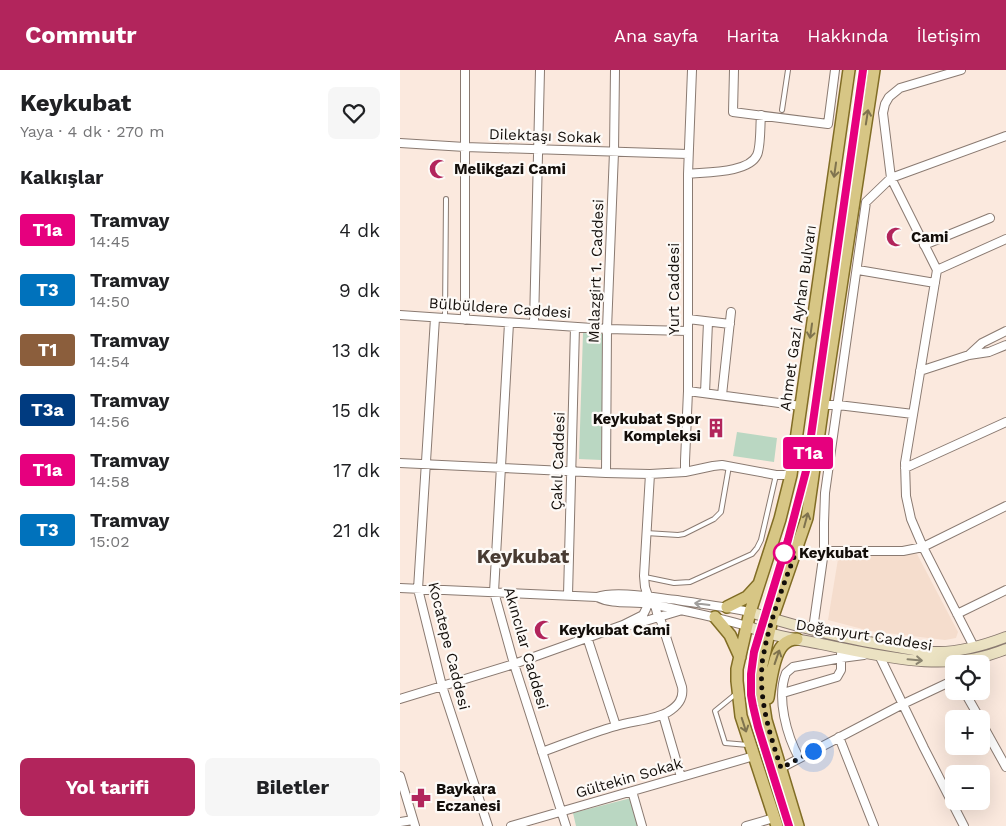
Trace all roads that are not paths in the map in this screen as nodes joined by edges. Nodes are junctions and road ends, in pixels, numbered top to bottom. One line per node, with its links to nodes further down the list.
1 (465, 70): 16 (street)
2 (540, 70): 17 (street)
3 (615, 70): 18 (street, Malazgirt 1. Caddesi)
4 (692, 70): 19 (street, Yurt Caddesi)
5 (734, 70): 13 (street)
6 (788, 70): 12 (lane)
7 (836, 70): 13 (street)
8 (849, 70): 53 (main road, Ahmet Gazi Ayhan Bulvarı, one-way to 53)
9 (874, 70): 23 (main road, one-way to 9)
10 (961, 70): 11 (street)
11 (948, 72): 21 (street)
12 (782, 110)
13 (761, 115): 20 (street)
14 (1006, 136): 21 (street)
15 (400, 143): 16 (street, Dilektaşı Sokak)
16 (465, 147): 17 (street, Dilektaşı Sokak); 36 (street)
17 (538, 149): 18 (street, Dilektaşı Sokak); 39 (street)
18 (614, 152): 19 (street, Dilektaşı Sokak); 42 (street, Malazgirt 1. Caddesi)
19 (688, 154): 20 (street, Yurt Caddesi)
20 (688, 174): 35 (street, Yurt Caddesi)
21 (891, 178): 24 (street); 27 (street)
22 (446, 199): 34 (lane)
23 (853, 202): 24 (street); 51 (main road)
24 (866, 202): 28 (street)
25 (990, 218): 27 (street)
26 (1005, 242): 29 (street)
27 (924, 245): 29 (street)
28 (858, 270): 30 (street); 52 (street)
29 (937, 270): 30 (street)
30 (935, 283): 47 (street)
31 (731, 312): 40 (street)
32 (400, 315): 33 (street, Bülbüldere Caddesi)
33 (435, 318): 34 (street, Bülbüldere Caddesi); 57 (street, Kocatepe Caddesi)
34 (446, 318): 36 (street, Bülbüldere Caddesi)
35 (688, 319): 37 (street); 43 (street, Yurt Caddesi)
36 (465, 320): 38 (street, Bülbüldere Caddesi)
37 (708, 322): 40 (street); 49 (street)
38 (509, 323): 39 (street, Bülbüldere Caddesi); 59 (street, Akıncılar Caddesi)
39 (534, 324): 41 (street, Bülbüldere Caddesi)
40 (730, 324): 50 (street)
41 (575, 327): 42 (street, Bülbüldere Caddesi); 61 (street, Çakıl Caddesi)
42 (607, 329): 43 (street, Bülbüldere Caddesi); 63 (street, Malazgirt 1. Caddesi)
43 (688, 331): 48 (street, Yurt Caddesi)
44 (1006, 331): 46 (street)
45 (1006, 346): 46 (street)
46 (969, 355): 47 (street)
47 (920, 371): 54 (street)
48 (688, 391): 49 (street); 62 (street, Yurt Caddesi)
49 (706, 393): 50 (street)
50 (722, 395): 53 (street)
51 (823, 405): 52 (street); 85 (main road, one-way to 51)
52 (838, 405): 54 (street); 70 (street)
53 (800, 406): 66 (main road, Ahmet Gazi Ayhan Bulvarı)
54 (913, 414): 60 (street)
55 (1006, 422): 60 (street)
56 (400, 463): 57 (street)
57 (426, 464): 59 (street); 74 (street, Kocatepe Caddesi)
58 (729, 466): 62 (street); 65 (street); 68 (lane)
59 (500, 468): 61 (street); 76 (street, Akıncılar Caddesi)
60 (905, 468): 69 (street)
61 (571, 471): 63 (street); 77 (street, Çakıl Caddesi)
62 (685, 472): 64 (street)
63 (606, 473): 64 (street)
64 (650, 474): 68 (street)
65 (776, 475): 66 (street); 71 (lane)
66 (791, 475): 72 (main road, Ahmet Gazi Ayhan Bulvarı)
67 (1006, 506): 69 (street)
68 (646, 533): 71 (street)
69 (922, 548): 70 (street); 82 (street)
70 (824, 552): 88 (street)
71 (644, 576): 78 (street)
72 (759, 584): 79 (main road); 81 (main road, Ahmet Gazi Ayhan Bulvarı)
73 (400, 588): 74 (street)
74 (418, 589): 76 (street); 101 (street, Kocatepe Caddesi)
75 (1006, 590): 82 (street)
76 (494, 592): 77 (street); 99 (street, Akıncılar Caddesi)
77 (568, 595): 78 (street)
78 (650, 602): 79 (street, one-way to 78); 80 (street); 83 (street); 86 (street)
79 (727, 607): 81 (street)
80 (682, 610): 83 (street); 84 (street)
81 (750, 612): 85 (street, Doğanyurt Caddesi); 87 (main road, Ahmet Gazi Ayhan Bulvarı)
82 (957, 614): 93 (street)
83 (658, 617): 86 (street); 106 (street)
84 (715, 617): 87 (street); 98 (main road)
85 (772, 619): 88 (street, Doğanyurt Caddesi); 89 (main road)
86 (623, 625): 91 (street)
87 (747, 626): 89 (street, Doğanyurt Caddesi); 98 (main road, Ahmet Gazi Ayhan Bulvarı)
88 (813, 629): 93 (street, Doğanyurt Caddesi)
89 (768, 633): 92 (street, Doğanyurt Caddesi); 107 (main road)
90 (1006, 637): 93 (street, Doğanyurt Caddesi)
91 (587, 638): 99 (street); 108 (street)
92 (797, 639): 95 (street, Doğanyurt Caddesi); 107 (main road, one-way to 92)
93 (974, 647)
94 (1006, 649): 97 (street, Doğanyurt Caddesi)
95 (841, 653): 96 (street, Doğanyurt Caddesi); 103 (street); 103 (street)
96 (876, 654): 97 (street, Doğanyurt Caddesi, one-way to 97); 105 (street)
97 (992, 655)
98 (740, 658): 102 (main road, Ahmet Gazi Ayhan Bulvarı)
99 (514, 664): 101 (street); 112 (street, Akıncılar Caddesi)
100 (945, 684): 105 (street)
101 (442, 686): 104 (street); 124 (street, Kocatepe Caddesi)
102 (737, 692): 111 (main road, Ahmet Gazi Ayhan Bulvarı, one-way to 111); 111 (lane)
103 (783, 693): 113 (street)
104 (400, 699)
105 (903, 704): 109 (street); 123 (street)
106 (663, 715): 108 (street); 116 (street)
107 (766, 720): 115 (main road)
108 (616, 726): 112 (street)
109 (840, 737): 113 (street); 130 (street)
110 (990, 738): 114 (street)
111 (752, 750): 116 (street, Gültekin Sokak); 121 (main road, Ahmet Gazi Ayhan Bulvarı)
112 (542, 752): 119 (street, Akıncılar Caddesi)
113 (800, 758): 115 (street)
114 (1006, 767)
115 (781, 768): 129 (main road)
116 (681, 777): 118 (street, Gültekin Sokak)
117 (400, 780): 122 (street)
118 (632, 791): 119 (street, Gültekin Sokak); 127 (street)
119 (561, 811): 125 (street, Gültekin Sokak); 126 (street, Akıncılar Caddesi)
120 (400, 822): 122 (street)
121 (776, 822): 128 (street)
122 (413, 824)
123 (963, 824): 131 (street)
124 (488, 826)
125 (511, 826)
126 (566, 826)
127 (642, 826)
128 (746, 826)
129 (798, 826)
130 (874, 826)
131 (953, 826)

